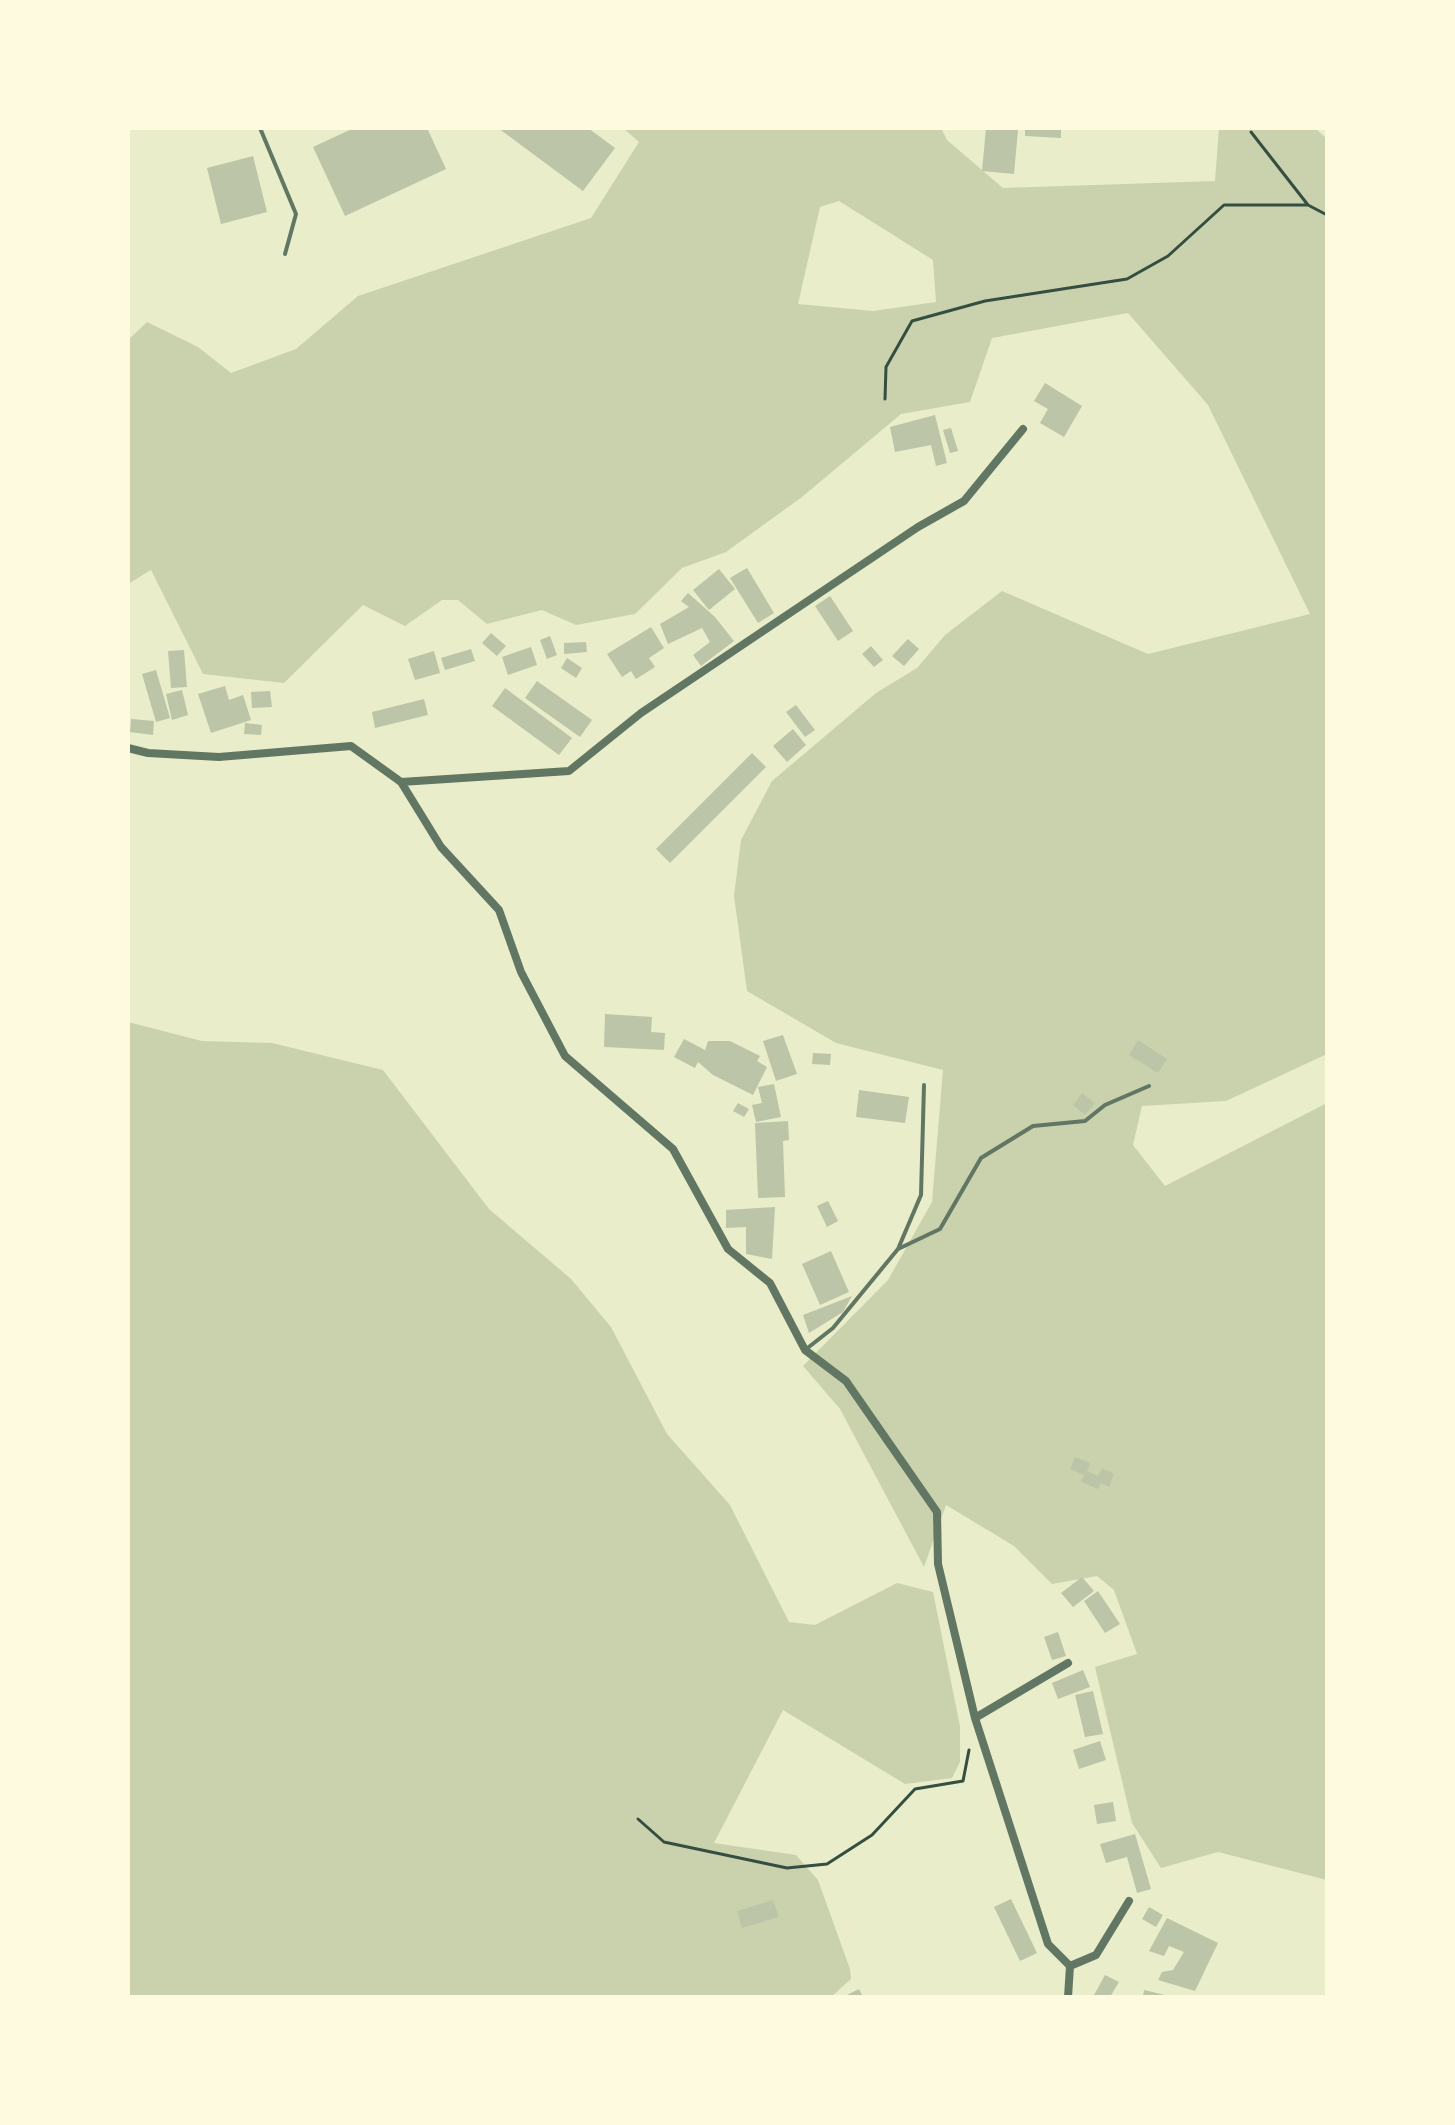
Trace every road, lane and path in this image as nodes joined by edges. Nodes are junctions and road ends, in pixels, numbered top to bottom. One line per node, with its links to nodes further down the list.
1 (260, 128): 5 (lane)
2 (1251, 132): 3 (path)
3 (1308, 205): 4 (path); 6 (path)
4 (1327, 215)
5 (285, 254)
6 (885, 399)
7 (1023, 429): 9 (street)
8 (128, 748): 9 (street)
9 (401, 782): 13 (street)
10 (924, 1085): 12 (lane)
11 (1149, 1086): 12 (lane)
12 (898, 1249): 13 (lane)
13 (805, 1350): 15 (street)
14 (1068, 1663): 15 (street)
15 (975, 1718): 19 (street)
16 (969, 1750): 17 (path)
17 (638, 1819)
18 (1129, 1901): 19 (street)
19 (1070, 1966): 20 (street)
20 (1068, 1997)

